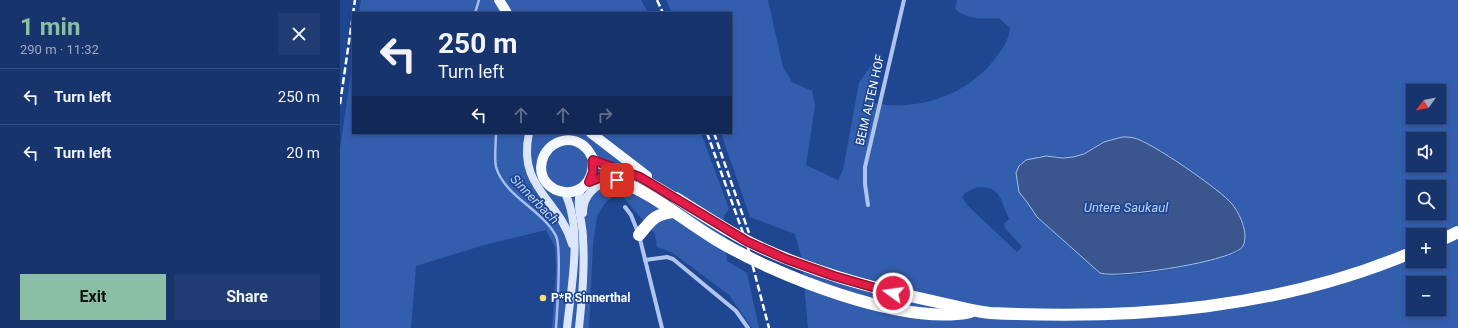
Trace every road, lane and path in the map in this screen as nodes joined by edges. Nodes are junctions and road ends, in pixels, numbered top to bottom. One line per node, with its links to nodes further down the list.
1 (904, 0): 13 (street, BEIM ALTEN HOF)
2 (529, 134): 21 (main road)
3 (592, 134): 12 (main road)
4 (569, 137): 5 (main road); 6 (main road)
5 (556, 138): 10 (main road)
6 (593, 160): 8 (main road); 12 (main road)
7 (617, 180): 8 (main road); 11 (highway); 19 (main road)
8 (589, 182): 9 (main road)
9 (581, 189): 10 (main road); 19 (main road)
10 (565, 193): 21 (main road)
11 (652, 198): 15 (highway); 16 (highway)
12 (676, 198): 24 (highway)
13 (868, 205)
14 (625, 207): 18 (street)
15 (673, 212): 16 (highway); 24 (highway)
16 (653, 218): 18 (highway)
17 (1458, 232): 20 (highway)
18 (639, 235): 23 (street)
19 (583, 236): 26 (main road)
20 (1446, 238)
21 (574, 250): 25 (main road)
22 (1406, 255): 24 (highway)
23 (644, 260): 27 (street); 28 (street)
24 (974, 311)
25 (567, 328)
26 (579, 328)
27 (662, 328)
28 (748, 328)

